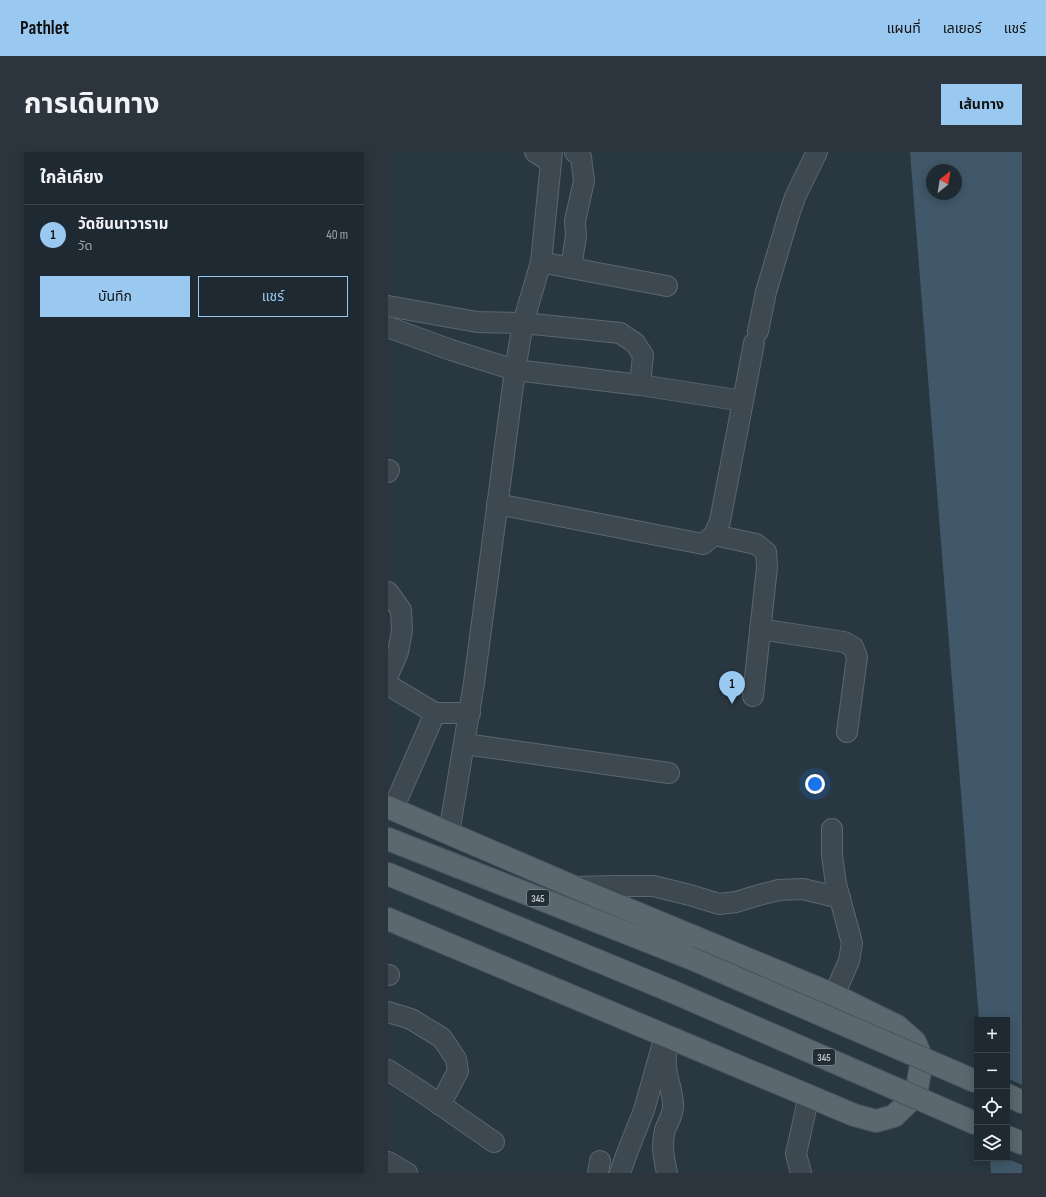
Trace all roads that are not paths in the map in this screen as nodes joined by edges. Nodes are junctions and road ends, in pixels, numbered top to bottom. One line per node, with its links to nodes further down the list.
1 (575, 152): 5 (street)
2 (817, 152): 12 (street)
3 (546, 155): 4 (street)
4 (541, 262): 5 (street); 8 (street)
5 (571, 268): 6 (street)
6 (667, 286)
7 (388, 306): 8 (street)
8 (523, 323): 10 (street); 11 (street)
9 (388, 327): 10 (street)
10 (515, 370): 11 (street); 13 (street)
11 (640, 385): 12 (street)
12 (743, 401): 14 (street)
13 (497, 504): 14 (street); 21 (street)
14 (714, 535): 16 (street)
15 (388, 592): 17 (street)
16 (760, 629): 19 (street); 22 (street)
17 (388, 675)
18 (388, 685): 20 (street)
19 (753, 696)
20 (434, 713): 21 (street); 25 (street)
21 (470, 713): 23 (street)
22 (847, 732)
23 (465, 744): 24 (street); 27 (street)
24 (669, 773)
25 (391, 808): 27 (main road)
26 (832, 828): 31 (street)
27 (449, 833): 30 (main road)
28 (388, 839): 37 (main road, 345, bridge)
29 (388, 874): 42 (main road, 345, bridge)
30 (574, 887): 31 (street); 33 (main road)
31 (840, 898): 33 (street)
32 (388, 919): 35 (main road)
33 (834, 995): 38 (main road)
34 (388, 1012): 41 (street)
35 (668, 1037): 38 (main road); 48 (street); 49 (street)
36 (388, 1070): 41 (street)
37 (974, 1081)
38 (809, 1095): 50 (street)
39 (1010, 1096): 40 (main road)
40 (1022, 1102)
41 (440, 1105): 44 (street)
42 (974, 1123)
43 (1010, 1138): 45 (main road)
44 (494, 1142)
45 (1022, 1143)
46 (388, 1162): 47 (street)
47 (407, 1173)
48 (620, 1173)
49 (667, 1173)
50 (801, 1173)

